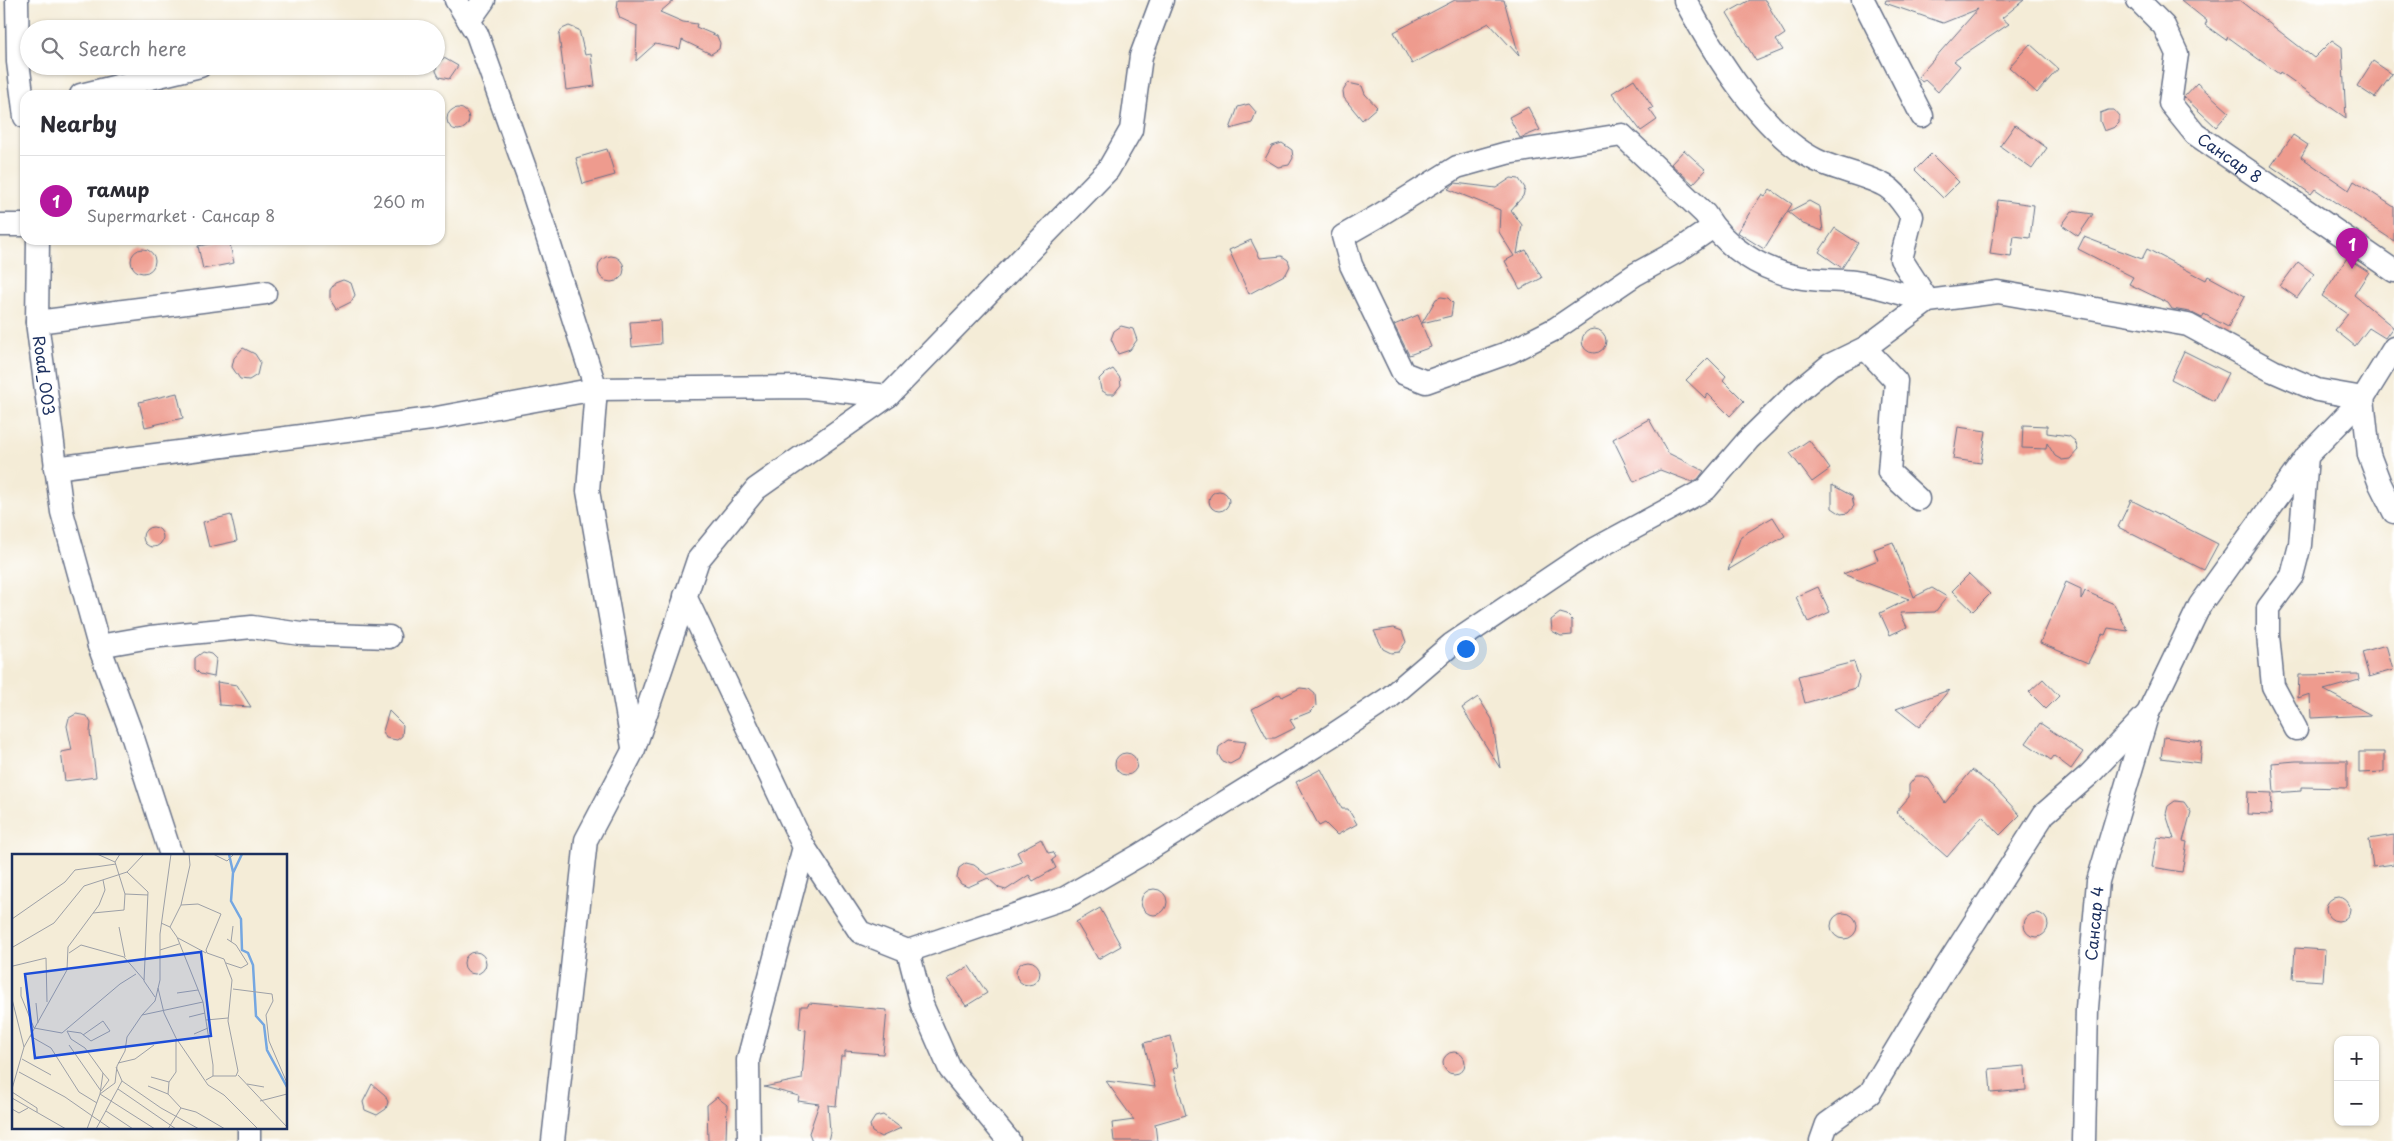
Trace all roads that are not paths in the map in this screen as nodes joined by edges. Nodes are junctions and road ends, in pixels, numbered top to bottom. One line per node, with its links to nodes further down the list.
1 (17, 0): 10 (street)
2 (456, 0): 8 (street)
3 (484, 0): 8 (street)
4 (1162, 0): 24 (street)
5 (1685, 0): 19 (street)
6 (1864, 0): 12 (street)
7 (2138, 0): 17 (street, Сансар 8)
8 (469, 22): 23 (street)
9 (163, 75): 11 (street)
10 (22, 90)
11 (102, 90)
12 (1922, 116)
13 (0, 225): 14 (street)
14 (20, 225)
15 (1713, 227): 15 (street); 19 (street)
16 (38, 245): 20 (street, Road_003)
17 (2394, 271)
18 (265, 293): 20 (street)
19 (1928, 301): 21 (street); 25 (street)
20 (37, 322): 27 (street, Road_003)
21 (1865, 348): 28 (street); 38 (street)
22 (2394, 348): 25 (street)
23 (596, 389): 24 (street); 27 (street); 35 (street)
24 (888, 396): 30 (street)
25 (2364, 398): 26 (street); 29 (street)
26 (2307, 456): 33 (street); 34 (street)
27 (55, 468): 32 (street, Road_003)
28 (1918, 499)
29 (2394, 512)
30 (686, 596): 35 (street); 36 (street)
31 (389, 637): 32 (street)
32 (99, 646): 37 (street, Road_003)
33 (2148, 713): 44 (street); 45 (street, Сансар 4)
34 (2296, 729)
35 (634, 749): 41 (street)
36 (804, 847): 38 (street); 42 (street)
37 (171, 854)
38 (908, 951): 43 (street)
39 (249, 1128): 40 (street)
40 (249, 1141)
41 (552, 1141)
42 (749, 1141)
43 (1010, 1141)
44 (1821, 1141)
45 (2084, 1141)

